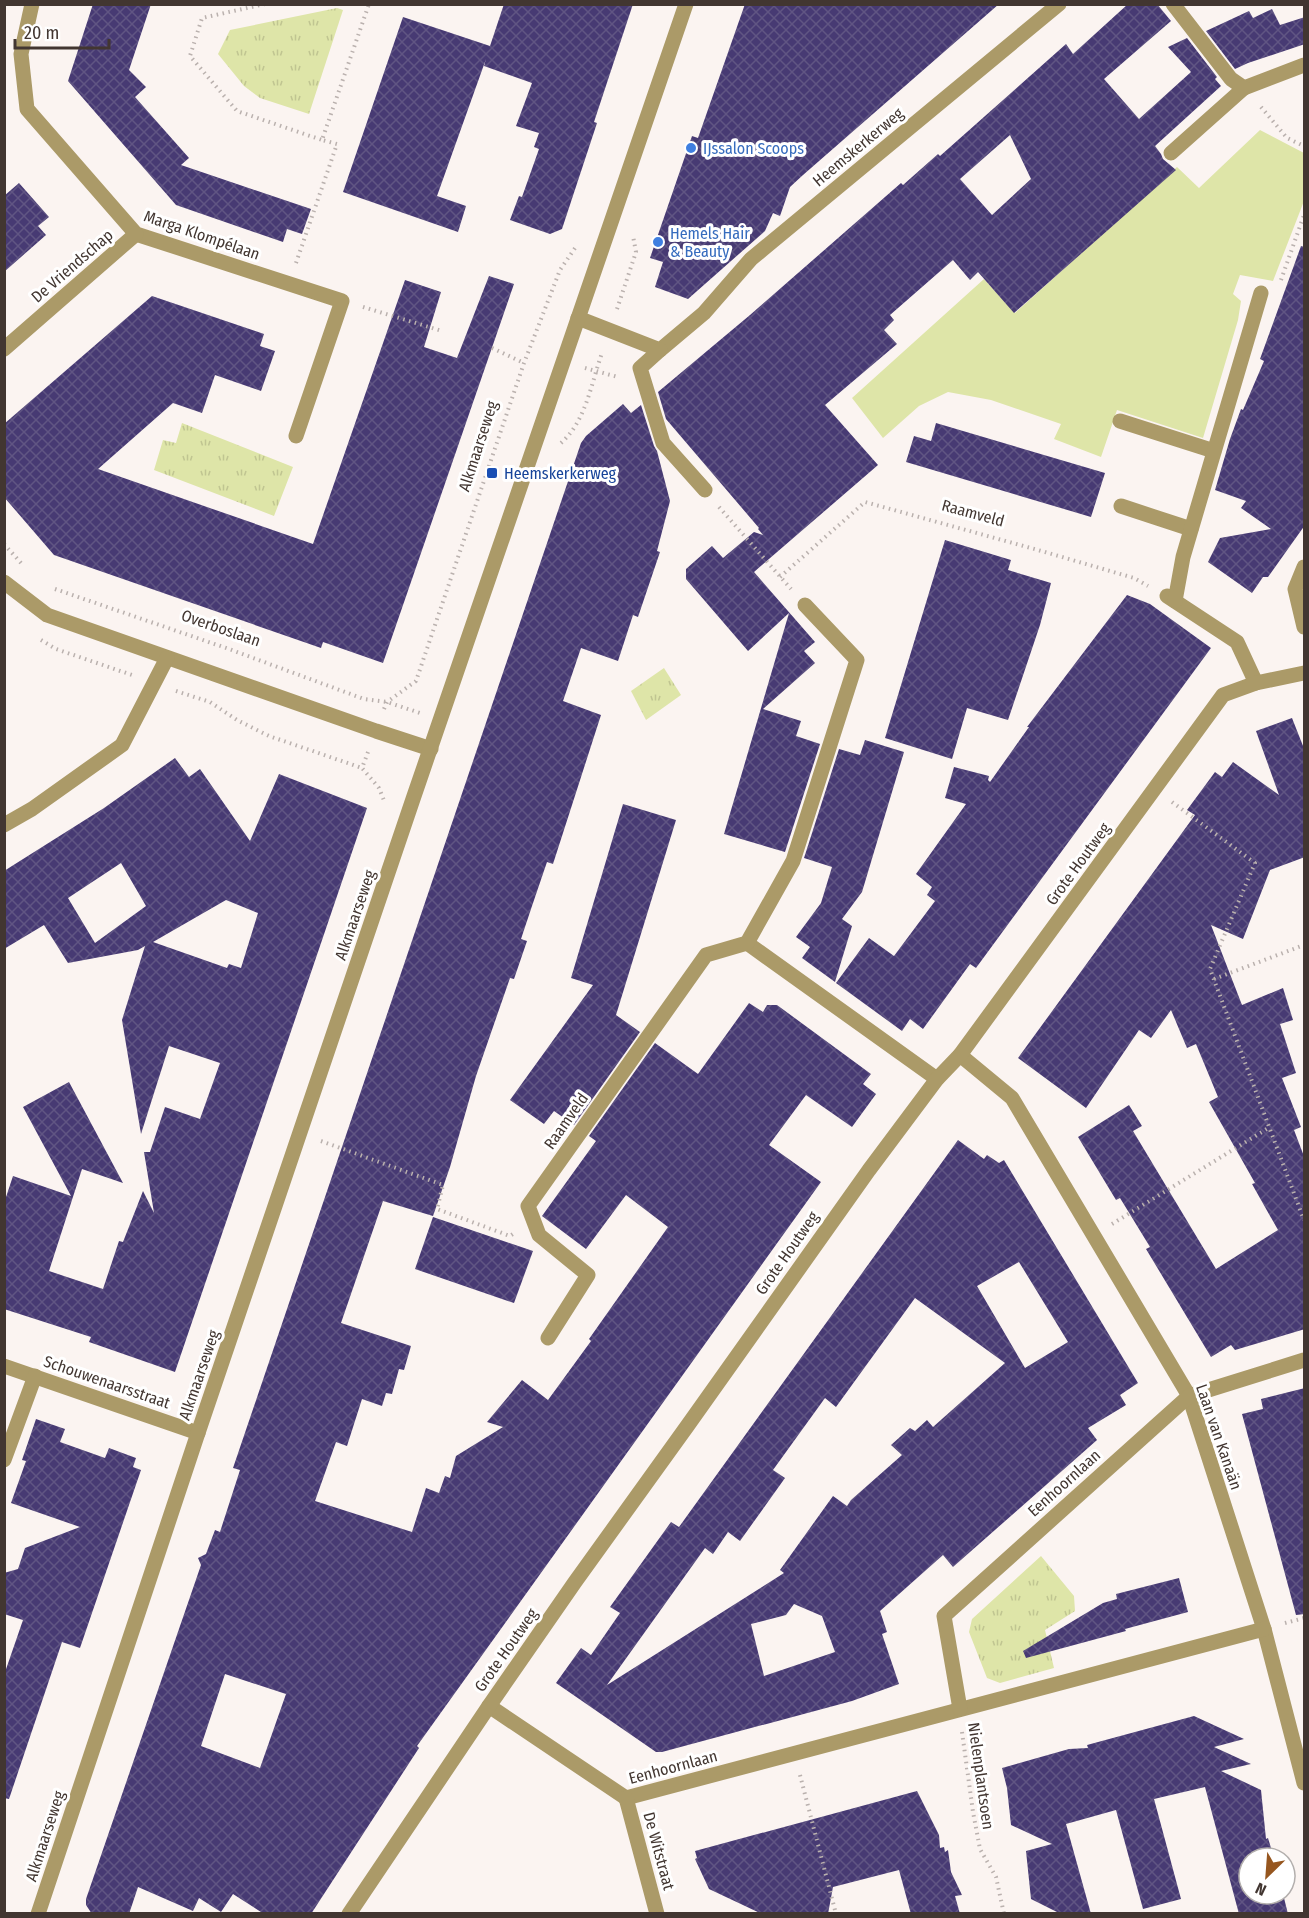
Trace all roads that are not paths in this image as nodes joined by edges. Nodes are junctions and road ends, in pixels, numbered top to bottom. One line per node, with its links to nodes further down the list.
1 (32, 4): 8 (street, Marga Klompélaan)
2 (686, 4): 10 (street, Alkmaarseweg)
3 (1059, 4): 12 (street, Heemskerkerweg)
4 (1173, 4): 6 (street)
5 (1305, 65): 6 (street)
6 (1244, 88): 7 (street)
7 (1171, 153)
8 (136, 234): 11 (street, De Vriendschap); 14 (street, Marga Klompélaan)
9 (1261, 293): 15 (street)
10 (578, 318): 12 (street); 26 (street, Alkmaarseweg)
11 (4, 349)
12 (660, 350): 16 (street, Heemskerkerweg)
13 (1120, 421): 15 (street)
14 (296, 436)
15 (1214, 451): 18 (street)
16 (705, 490)
17 (1120, 506): 18 (street)
18 (1191, 529): 25 (street)
19 (1305, 567): 22 (street)
20 (4, 582): 23 (street)
21 (805, 605): 28 (street)
22 (1305, 627)
23 (167, 658): 26 (street); 27 (street)
24 (1305, 673): 25 (street, Grote Houtweg)
25 (1256, 683): 29 (street, Grote Houtweg)
26 (431, 748): 36 (street, Alkmaarseweg)
27 (4, 825)
28 (747, 943): 30 (street); 31 (street, Raamveld)
29 (960, 1055): 30 (street, Grote Houtweg); 35 (street, Laan van Kanaän)
30 (937, 1079): 39 (street, Grote Houtweg)
31 (548, 1338)
32 (1305, 1360): 35 (street, Eenhoornlaan)
33 (4, 1366): 34 (street, Schouwenaarsstraat)
34 (35, 1376): 36 (street, Schouwenaarsstraat); 37 (street)
35 (1189, 1396): 38 (street, Laan van Kanaän); 40 (street, Eenhoornlaan)
36 (198, 1433): 43 (street, Alkmaarseweg)
37 (4, 1460)
38 (1264, 1629): 40 (street, Eenhoornlaan); 41 (street, Laan van Kanaän)
39 (489, 1706): 42 (street, Eenhoornlaan); 44 (street, Grote Houtweg)
40 (960, 1709): 42 (street, Eenhoornlaan)
41 (1305, 1783)
42 (626, 1798): 45 (street, De Witstraat)
43 (38, 1914)
44 (349, 1914)
45 (657, 1914)

